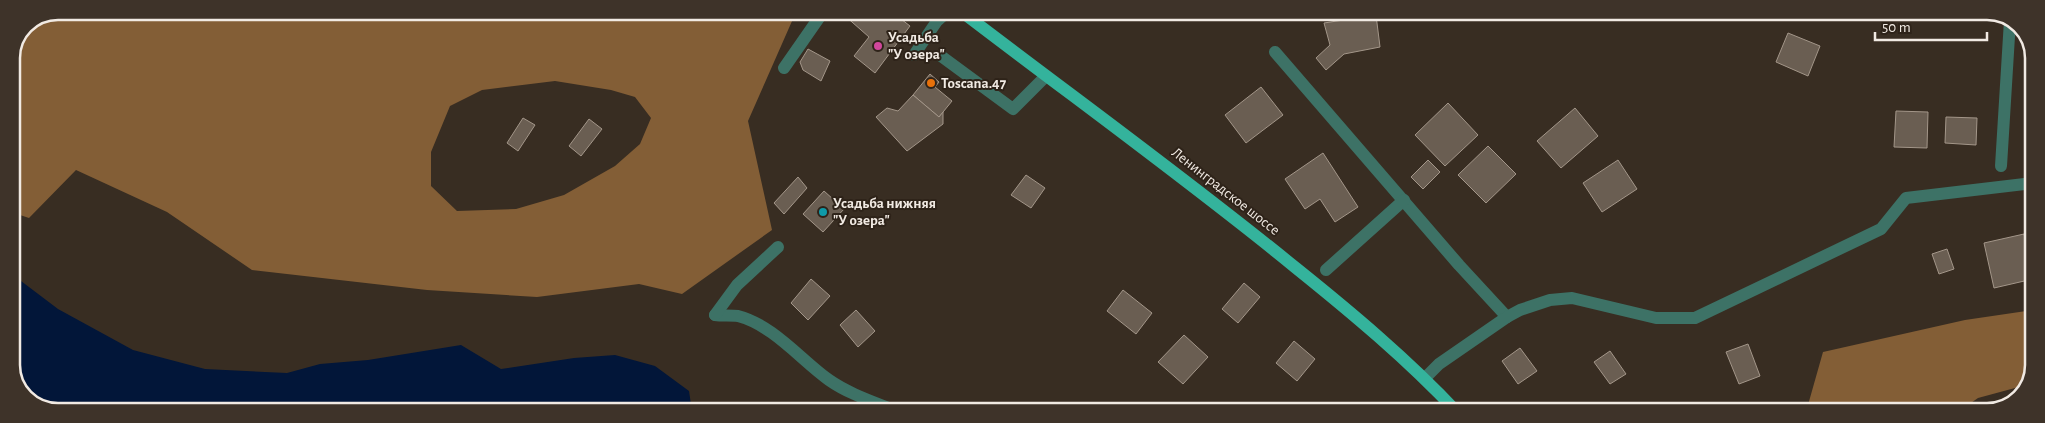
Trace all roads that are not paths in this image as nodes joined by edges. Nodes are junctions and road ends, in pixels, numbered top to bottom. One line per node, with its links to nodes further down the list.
1 (817, 20): 8 (street)
2 (938, 20): 6 (street)
3 (972, 20): 9 (main road, Ленинградское шоссе)
4 (2010, 28): 10 (street)
5 (1275, 52): 12 (street)
6 (914, 54)
7 (941, 56): 9 (street)
8 (784, 68)
9 (1046, 76): 16 (main road, Ленинградское шоссе)
10 (2001, 166)
11 (2025, 184): 15 (street)
12 (1404, 200): 14 (street); 15 (street)
13 (778, 247): 17 (street)
14 (1326, 270)
15 (1507, 317): 16 (street)
16 (1425, 378): 18 (main road, Ленинградское шоссе)
17 (877, 403)
18 (1449, 403)

